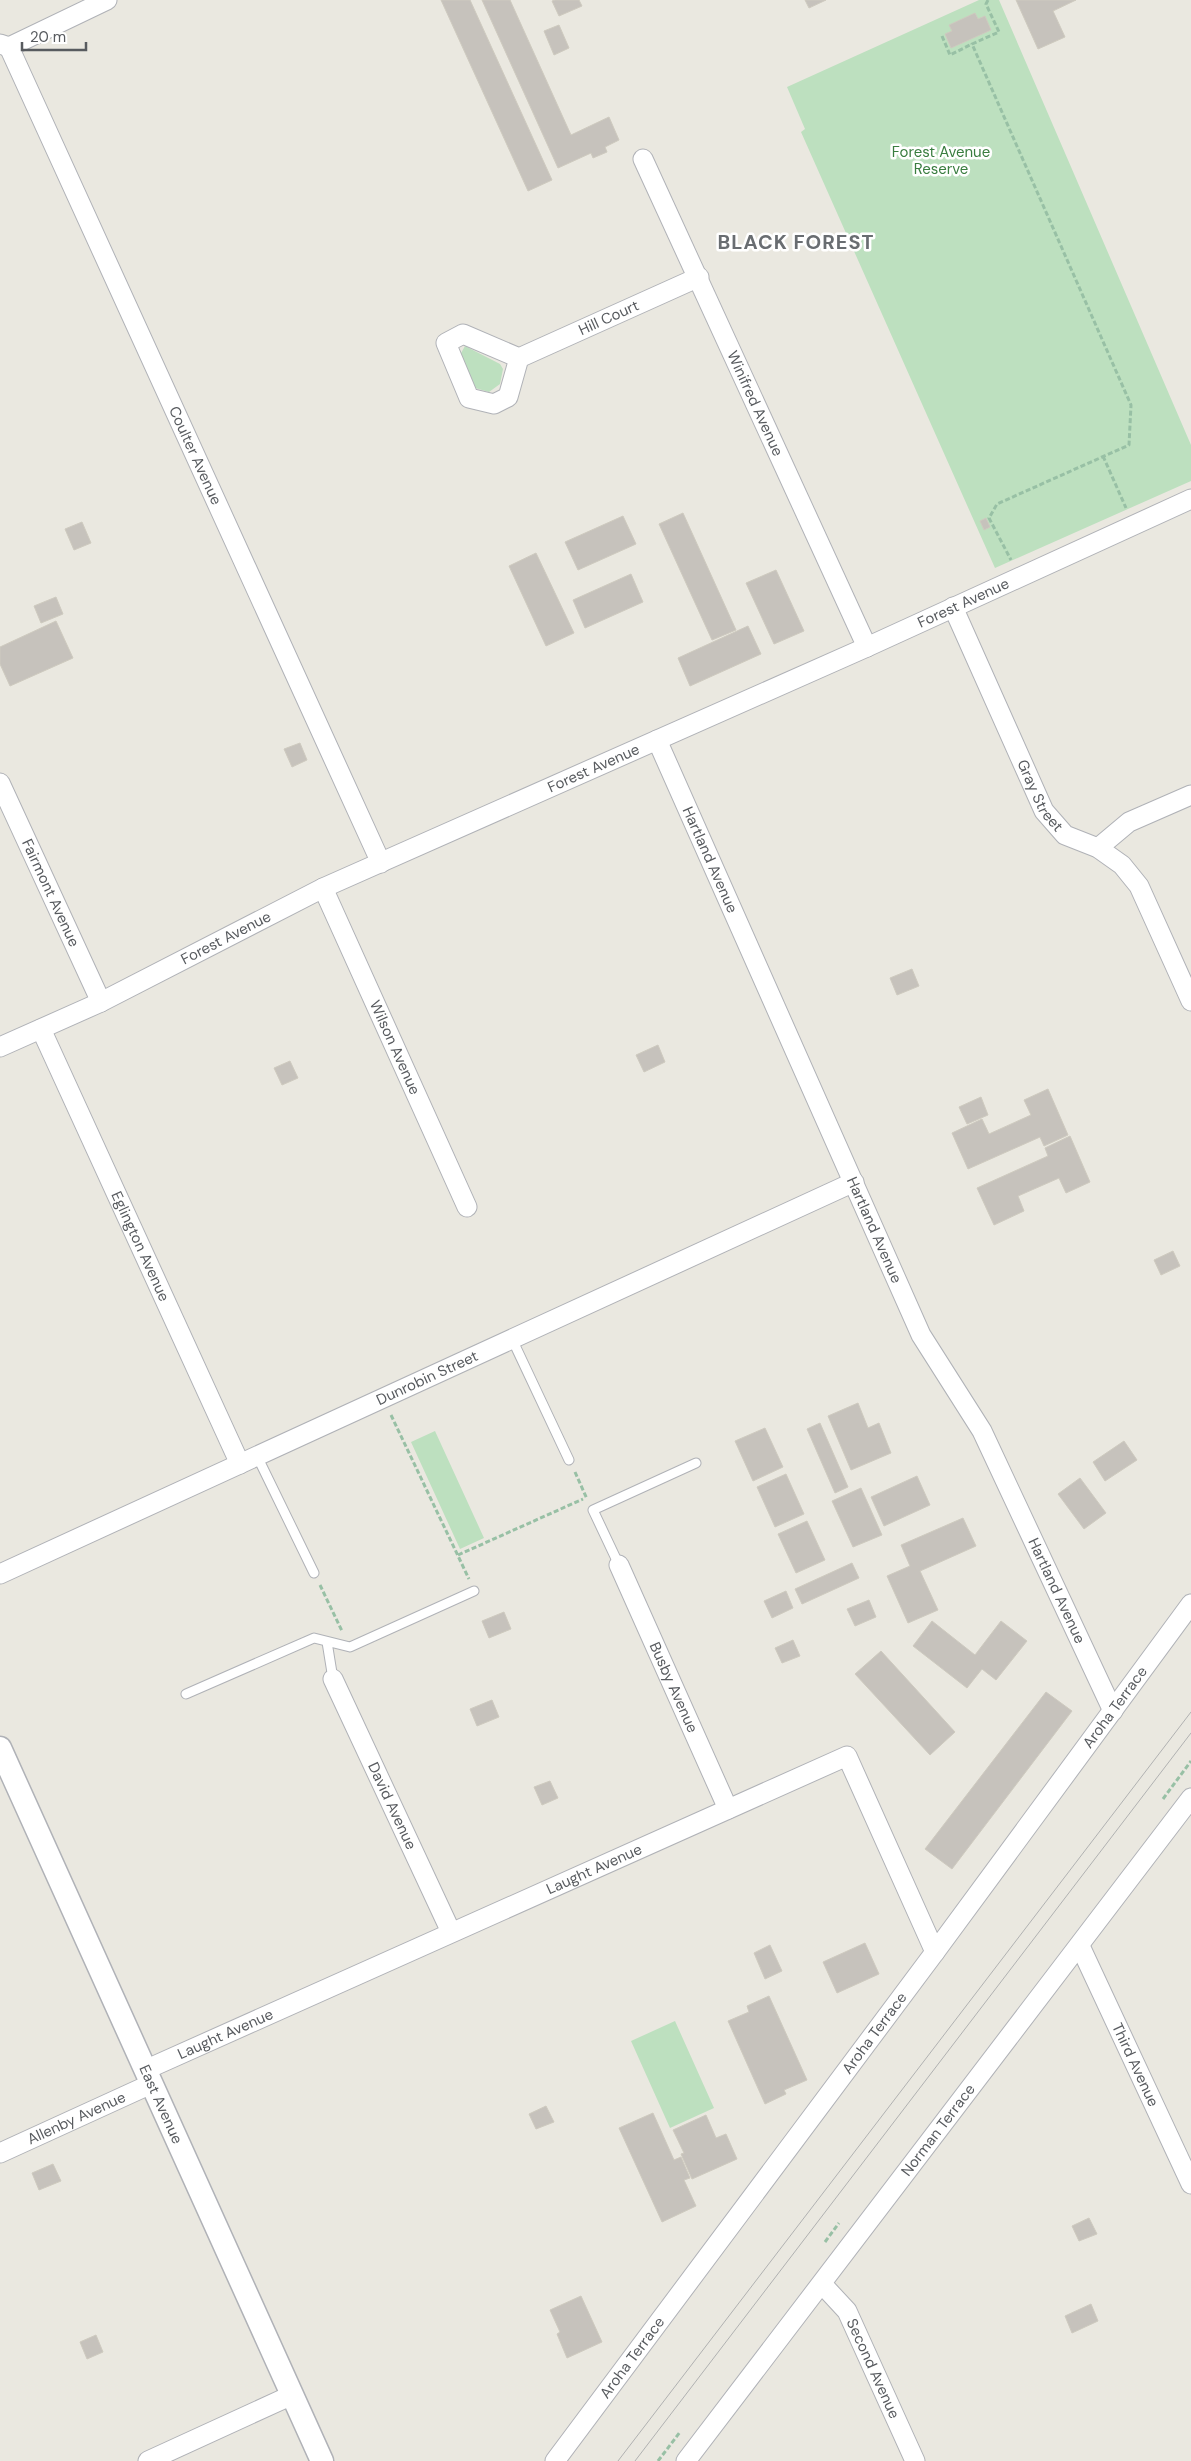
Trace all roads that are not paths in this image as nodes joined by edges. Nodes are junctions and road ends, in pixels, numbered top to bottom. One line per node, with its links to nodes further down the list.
1 (107, 0): 2 (street)
2 (4, 46): 13 (street, Coulter Avenue)
3 (643, 159): 4 (street, Winifred Avenue)
4 (699, 277): 5 (street, Hill Court); 8 (street, Winifred Avenue)
5 (519, 358)
6 (1191, 499): 7 (street, Forest Avenue)
7 (953, 607): 8 (street, Forest Avenue); 12 (street, Gray Street)
8 (867, 646): 9 (street, Forest Avenue)
9 (657, 740): 13 (street, Forest Avenue); 19 (street, Hartland Avenue)
10 (0, 783): 16 (street, Fairmont Avenue)
11 (1191, 795): 12 (street)
12 (1098, 848): 15 (street, Gray Street)
13 (381, 863): 14 (street, Forest Avenue)
14 (323, 888): 16 (street, Forest Avenue); 20 (street, Wilson Avenue)
15 (1191, 1001)
16 (101, 1002): 17 (street, Forest Avenue)
17 (41, 1029): 18 (street, Forest Avenue); 24 (street, Eglington Avenue)
18 (0, 1047)
19 (854, 1182): 21 (street, Dunrobin Street); 34 (street, Hartland Avenue)
20 (468, 1207)
21 (512, 1339): 22 (street, Dunrobin Street); 23 (lane)
22 (257, 1456): 24 (street, Dunrobin Street); 27 (lane)
23 (569, 1460)
24 (240, 1464): 28 (street, Dunrobin Street)
25 (696, 1464): 26 (lane)
26 (619, 1565): 38 (street, Busby Avenue)
27 (314, 1573)
28 (0, 1574)
29 (474, 1591): 31 (lane)
30 (1191, 1604): 34 (street, Aroha Terrace)
31 (327, 1642): 32 (lane); 33 (lane)
32 (333, 1679): 39 (street, David Avenue)
33 (186, 1694)
34 (1113, 1711): 41 (street, Aroha Terrace)
35 (0, 1748): 36 (street, East Avenue)
36 (7, 1780): 42 (street, East Avenue)
37 (1191, 1798): 40 (street, Norman Terrace)
38 (728, 1809): 39 (street, Laught Avenue); 41 (street, Laught Avenue)
39 (451, 1932): 42 (street, Laught Avenue)
40 (1080, 1946): 44 (street, Third Avenue); 45 (street, Norman Terrace)
41 (935, 1952): 49 (street, Aroha Terrace)
42 (148, 2077): 43 (street, Allenby Avenue); 46 (street, East Avenue)
43 (0, 2153)
44 (1191, 2184)
45 (822, 2284): 50 (street, Norman Terrace); 51 (street, Second Avenue)
46 (292, 2395): 47 (street); 48 (street, East Avenue)
47 (148, 2461)
48 (322, 2461)
49 (555, 2461)
50 (686, 2461)
51 (915, 2461)

